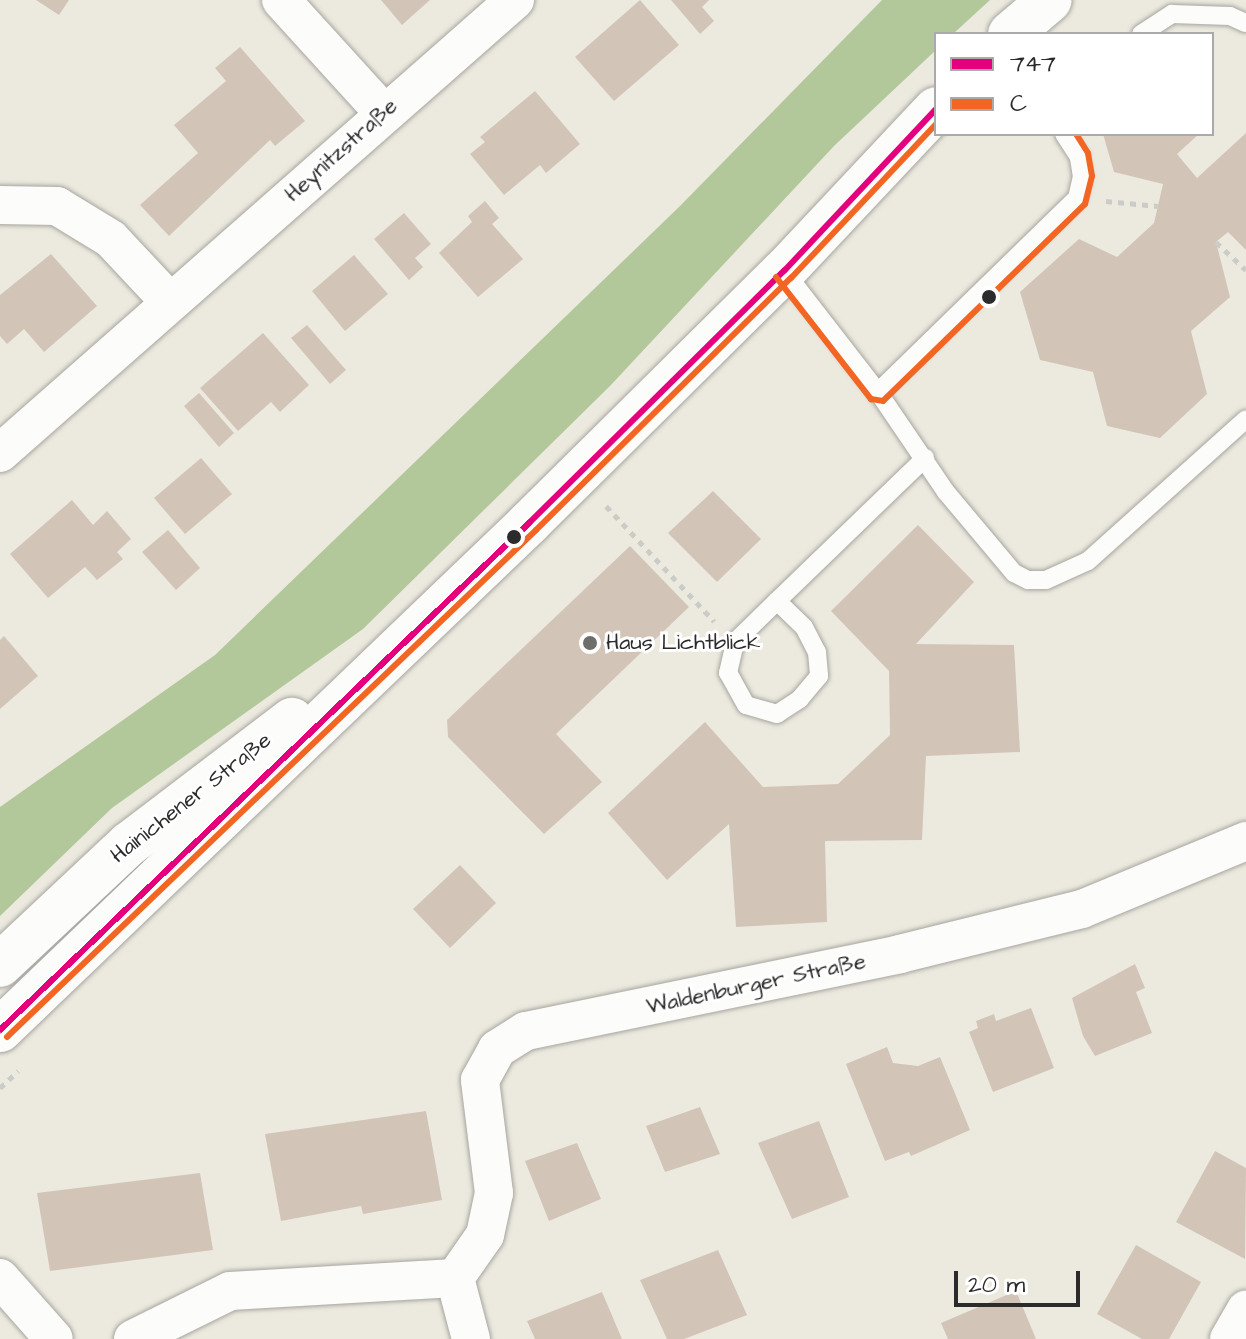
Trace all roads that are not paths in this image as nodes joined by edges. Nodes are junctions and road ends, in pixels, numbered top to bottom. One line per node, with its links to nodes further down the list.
1 (281, 0): 8 (street)
2 (515, 0): 8 (street, Heynitzstraße)
3 (1050, 0): 5 (main road)
4 (1246, 23): 6 (lane)
5 (1012, 32)
6 (1144, 32)
7 (934, 111): 11 (main road, Hainichener Straße)
8 (383, 112): 12 (street, Heynitzstraße)
9 (1065, 136): 13 (lane)
10 (0, 205): 12 (street)
11 (784, 271): 13 (lane); 18 (main road, Hainichener Straße)
12 (170, 302): 15 (street, Heynitzstraße)
13 (878, 392): 16 (lane)
14 (1246, 419): 16 (lane)
15 (0, 453)
16 (925, 458): 17 (lane)
17 (777, 601): 17 (lane)
18 (396, 649): 20 (main road, Hainichener Straße); 21 (main road, Hainichener Straße)
19 (1246, 841): 23 (street, Waldenburger Straße)
20 (0, 965)
21 (0, 1030)
22 (0, 1278): 25 (street)
23 (455, 1278): 26 (street); 27 (street)
24 (1246, 1309): 28 (street)
25 (54, 1339)
26 (133, 1339)
27 (471, 1339)
28 (1229, 1339)

